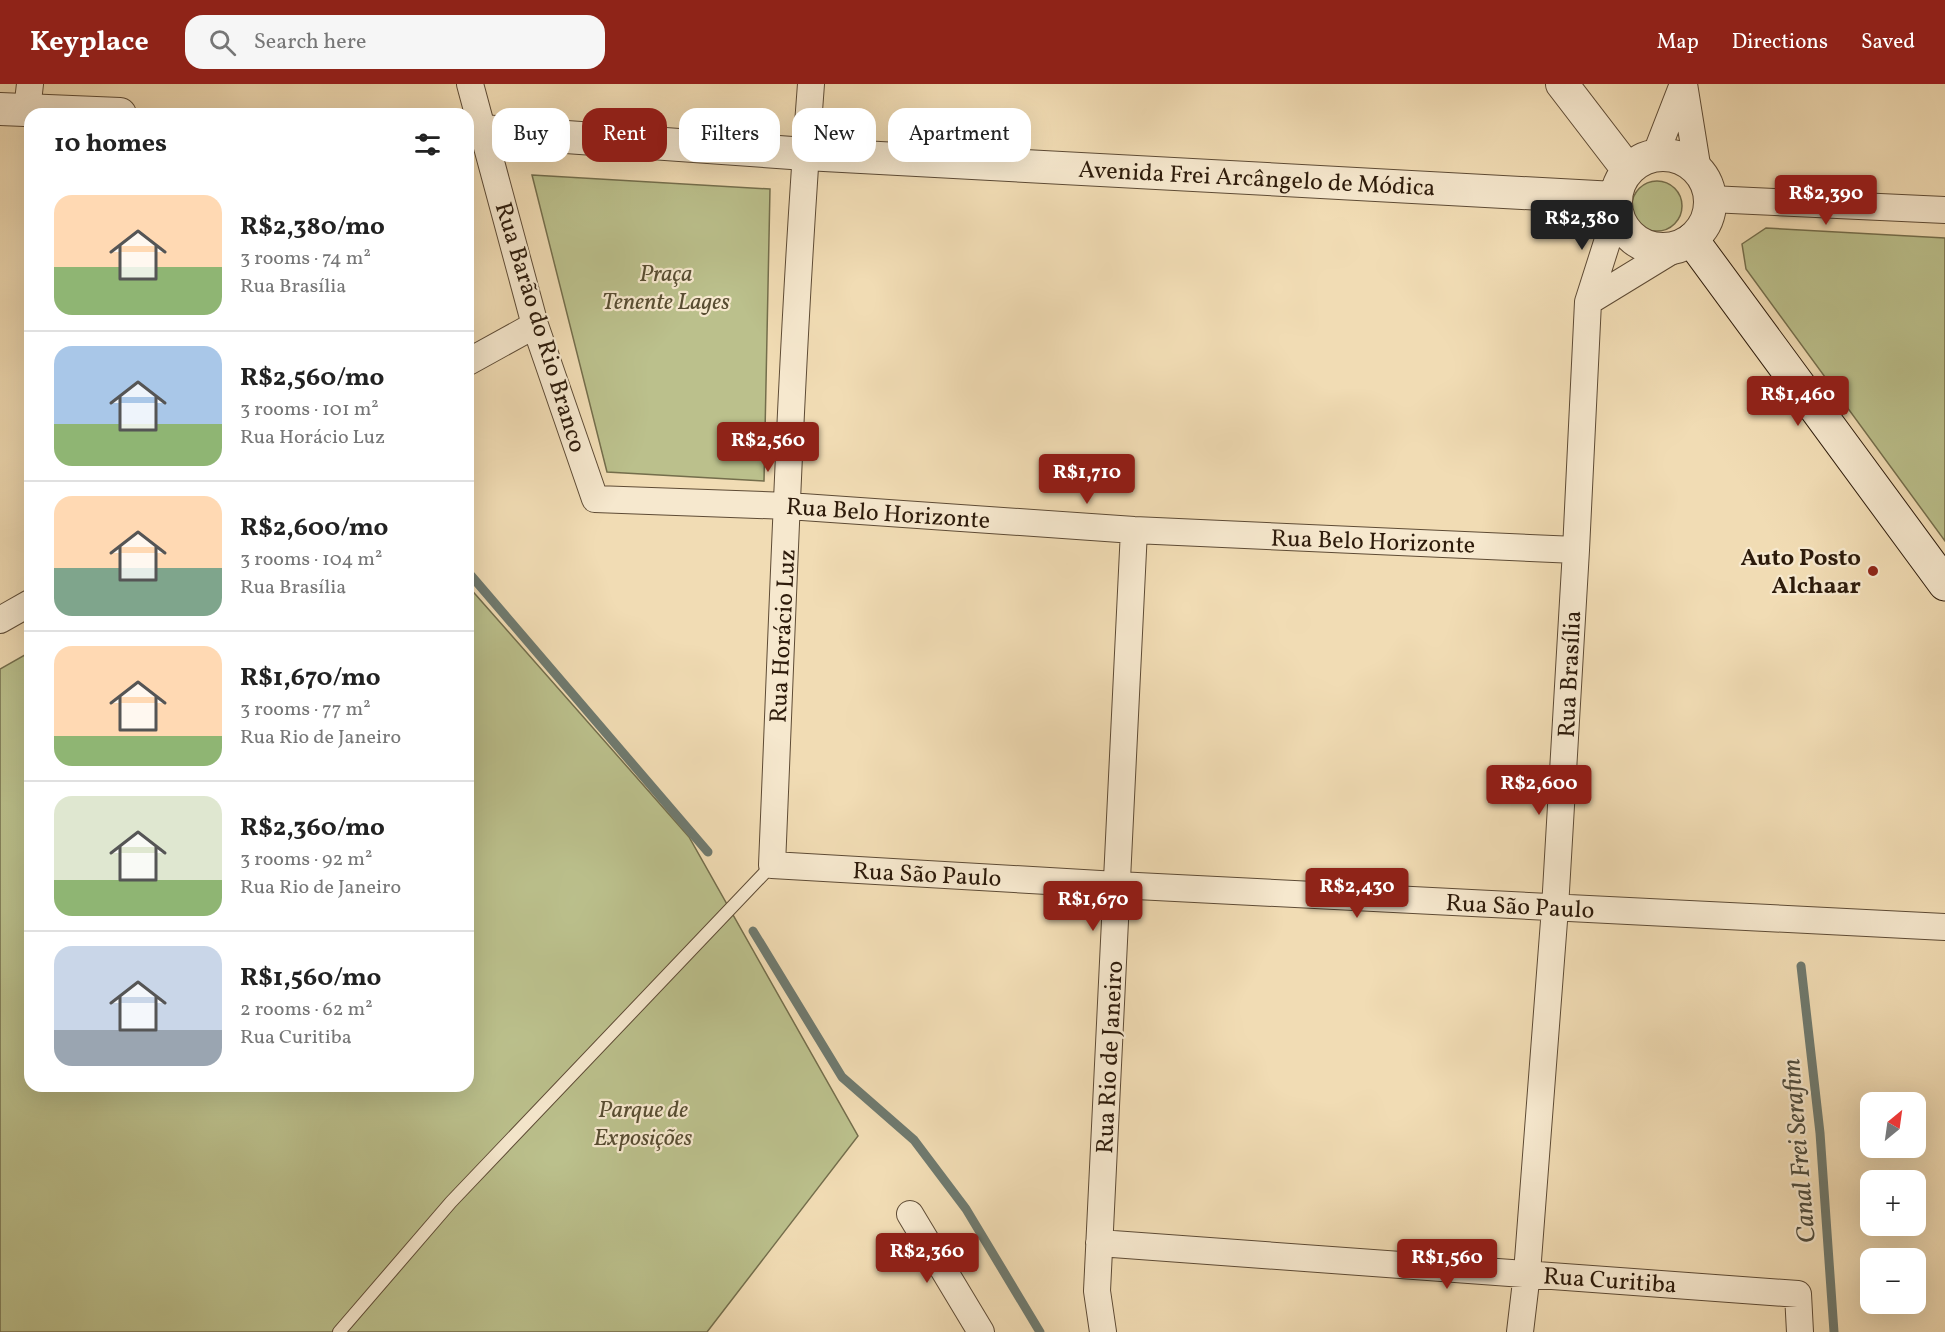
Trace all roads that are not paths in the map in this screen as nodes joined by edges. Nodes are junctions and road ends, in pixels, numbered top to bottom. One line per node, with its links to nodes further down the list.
1 (470, 84): 7 (street, Rua Barão do Rio Branco)
2 (811, 84): 8 (street, Rua Horácio Luz)
3 (1562, 84): 14 (street)
4 (1684, 84): 11 (street); 15 (street)
5 (19, 101): 6 (street)
6 (73, 108)
7 (473, 108)
8 (809, 108)
9 (475, 130): 10 (street, Avenida Frei Arcângelo de Módica); 21 (street, Rua Barão do Rio Branco)
10 (792, 153)
11 (1655, 156): 14 (street); 15 (street)
12 (876, 158): 17 (street, Avenida Frei Arcângelo de Módica)
13 (806, 162): 24 (street, Rua Horácio Luz)
14 (1628, 170): 17 (street)
15 (1698, 171): 16 (street)
16 (1710, 199): 18 (street); 19 (street)
17 (1616, 206): 19 (street); 20 (street, Rua Brasília)
18 (1945, 210)
19 (1685, 244): 20 (street); 27 (main road)
20 (1588, 302): 26 (street, Rua Brasília)
21 (535, 325): 22 (street); 23 (street, Rua Barão do Rio Branco)
22 (474, 359)
23 (595, 499): 24 (street, Rua Belo Horizonte)
24 (788, 506): 25 (street, Rua Belo Horizonte); 30 (street, Rua Horácio Luz)
25 (1134, 530): 26 (street, Rua Belo Horizonte); 31 (street, Rua Rio de Janeiro)
26 (1576, 550): 32 (street, Rua Brasília)
27 (1945, 584)
28 (24, 606): 29 (street)
29 (0, 620)
30 (772, 865): 31 (street, Rua São Paulo); 38 (lane)
31 (1117, 885): 32 (street, Rua São Paulo); 35 (street, Rua Rio de Janeiro)
32 (1555, 908): 33 (street, Rua São Paulo); 36 (street, Rua Brasília)
33 (1945, 927)
34 (910, 1214): 37 (street)
35 (1099, 1243): 36 (street, Rua Curitiba); 39 (street, Rua Rio de Janeiro)
36 (1527, 1274): 40 (street, Rua Brasília); 41 (street, Rua Curitiba)
37 (969, 1326)
38 (339, 1332)
39 (1102, 1332)
40 (1520, 1332)
41 (1800, 1332)

